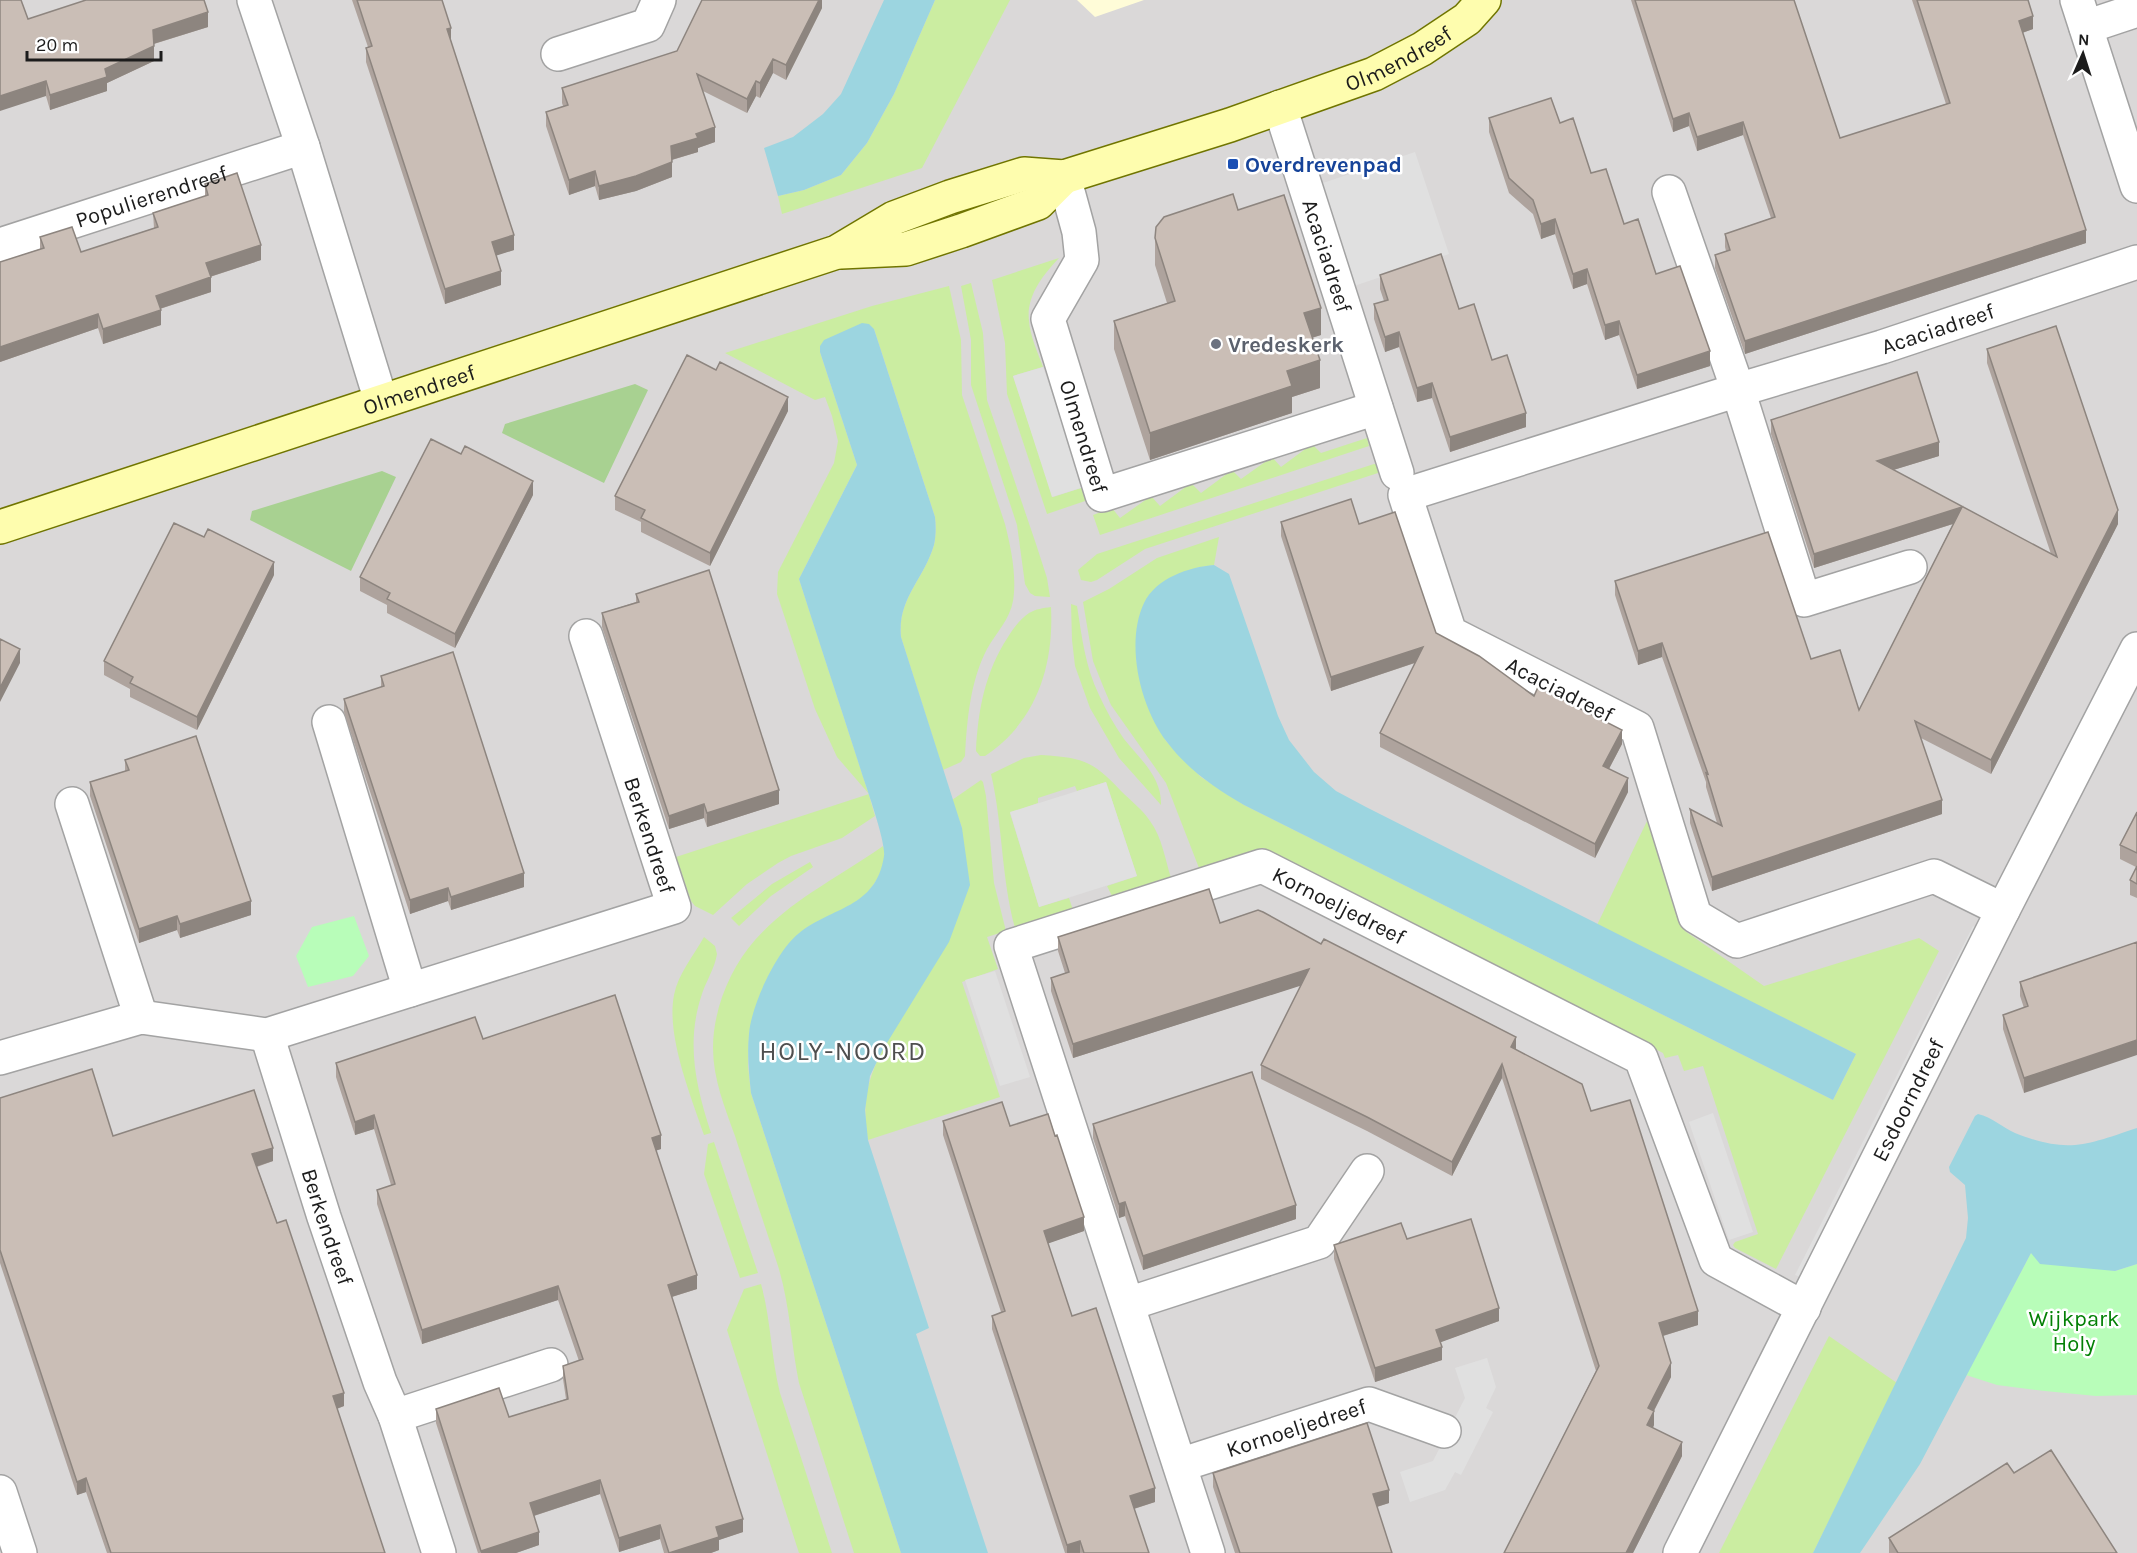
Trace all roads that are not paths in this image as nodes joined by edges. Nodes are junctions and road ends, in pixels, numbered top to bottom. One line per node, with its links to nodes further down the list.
1 (254, 0): 8 (street)
2 (659, 0): 6 (street)
3 (1484, 0): 7 (street, Olmendreef)
4 (2137, 10): 5 (street)
5 (2081, 14): 10 (street)
6 (558, 54)
7 (1280, 107): 9 (street, Olmendreef); 16 (street, Acaciadreef)
8 (303, 147): 12 (street, Populierendreef); 15 (street)
9 (1064, 177): 15 (street, Olmendreef); 16 (street, Olmendreef)
10 (2137, 186)
11 (1669, 192): 14 (street)
12 (0, 244)
13 (2137, 262): 14 (street, Acaciadreef)
14 (1737, 390): 19 (street); 24 (street, Acaciadreef)
15 (381, 401): 18 (street, Olmendreef)
16 (1376, 408): 17 (street, Acaciadreef)
17 (1397, 473)
18 (0, 526)
19 (1910, 567)
20 (586, 636): 25 (street, Berkendreef)
21 (2137, 649): 24 (street, Esdoorndreef)
22 (329, 722): 25 (street)
23 (72, 804): 26 (street)
24 (2003, 910): 31 (street, Esdoorndreef)
25 (410, 990): 27 (street, Berkendreef)
26 (141, 1017): 27 (street, Berkendreef); 28 (street, Berkendreef)
27 (267, 1035): 33 (street, Berkendreef)
28 (0, 1059)
29 (1367, 1171): 30 (street)
30 (1128, 1304): 31 (street, Kornoeljedreef); 35 (street, Kornoeljedreef)
31 (1804, 1308): 40 (street, Esdoorndreef)
32 (551, 1365): 33 (street)
33 (395, 1416): 38 (street, Berkendreef)
34 (1444, 1431): 35 (street, Kornoeljedreef)
35 (1180, 1465): 39 (street, Kornoeljedreef)
36 (0, 1492): 37 (street)
37 (20, 1553)
38 (439, 1553)
39 (1208, 1553)
40 (1680, 1553)

